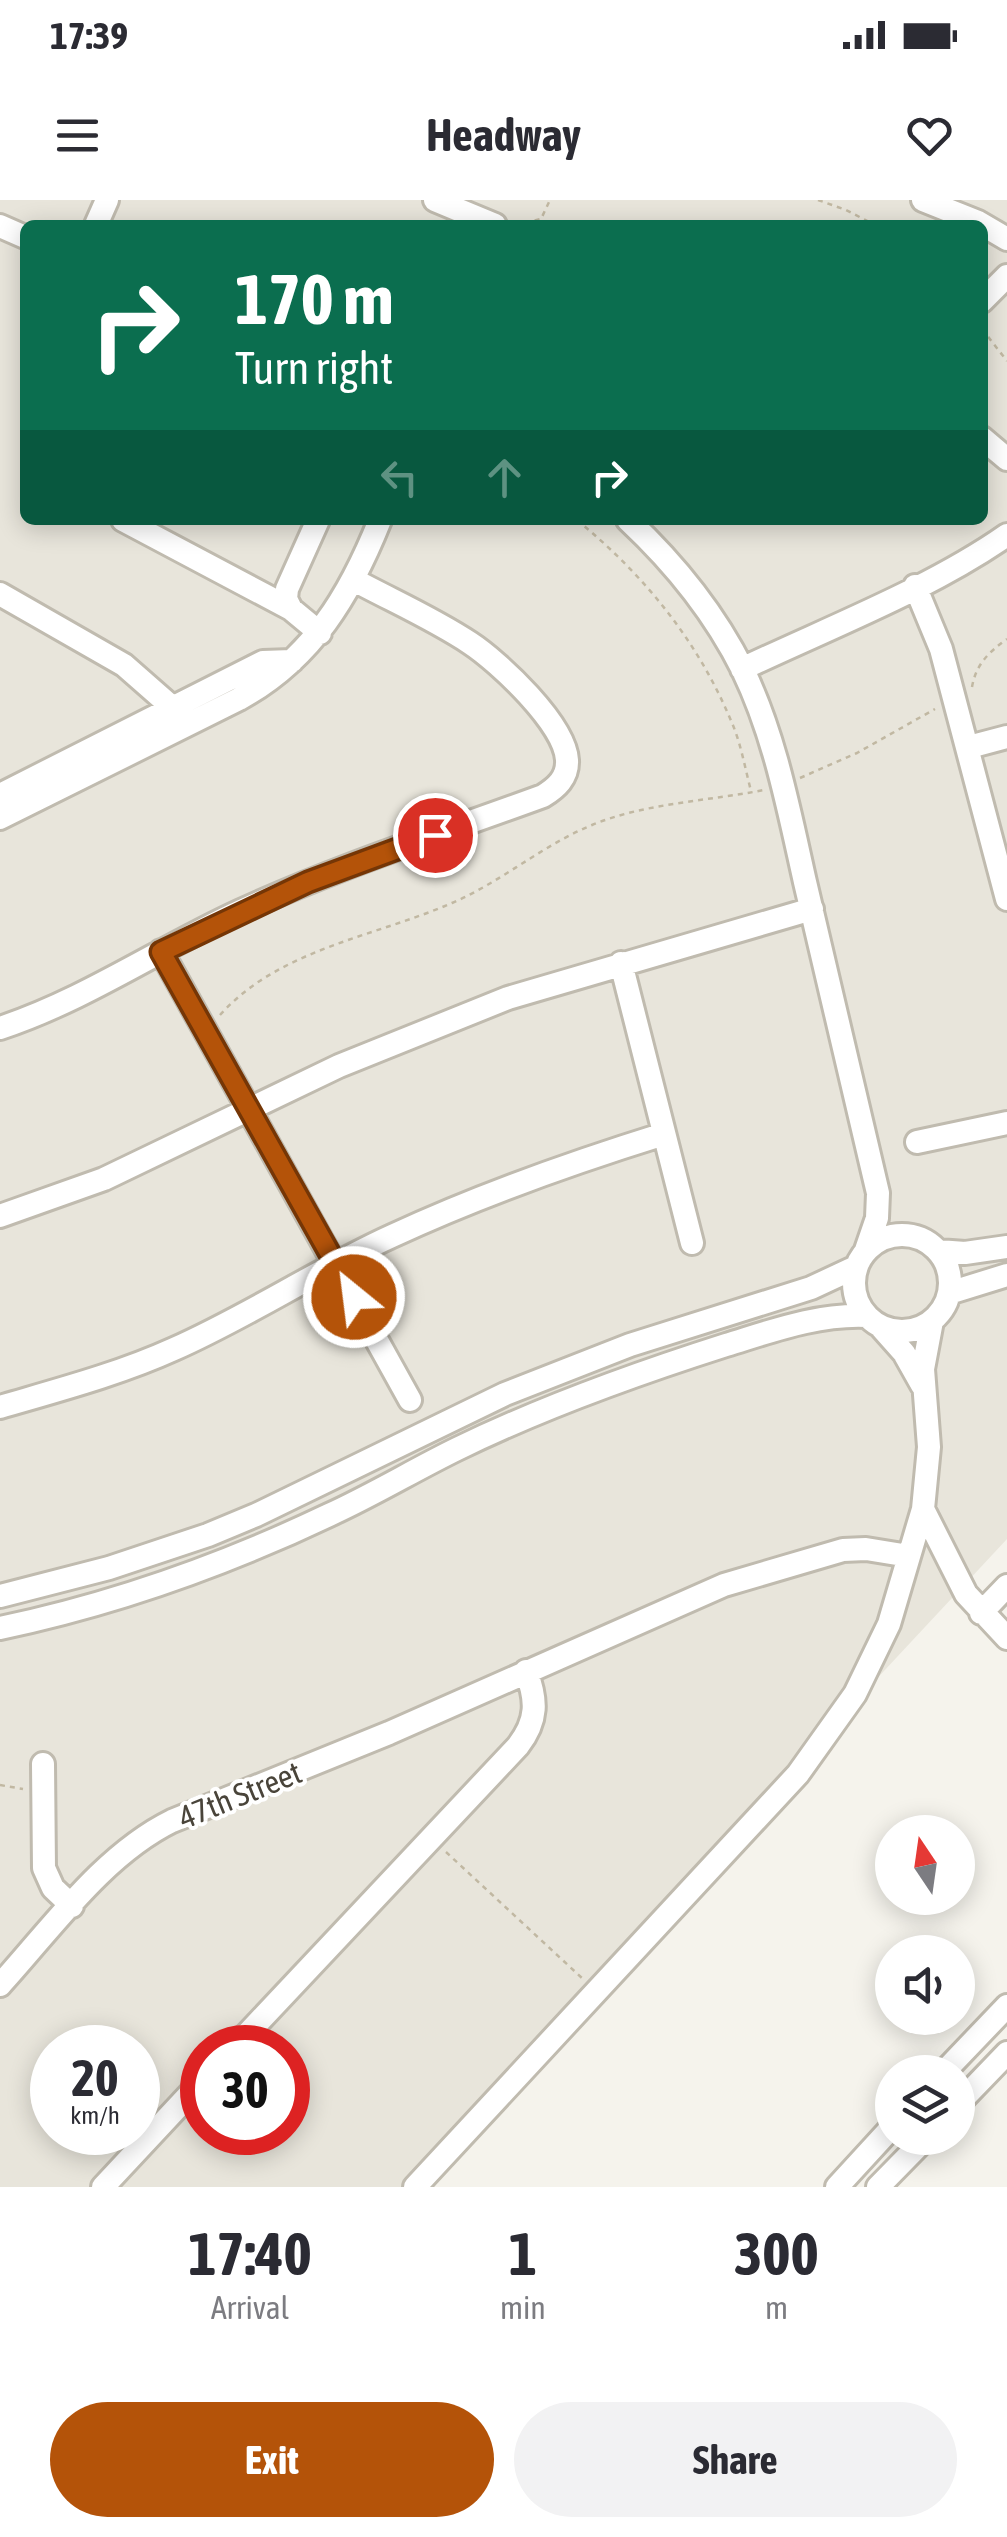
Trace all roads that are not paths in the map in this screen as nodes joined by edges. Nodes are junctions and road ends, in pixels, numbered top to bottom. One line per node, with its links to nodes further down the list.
1 (435, 200): 3 (street)
2 (923, 200): 4 (street)
3 (484, 220)
4 (973, 220)
5 (1007, 276): 6 (street)
6 (988, 295)
7 (132, 525): 15 (street)
8 (316, 525): 15 (street)
9 (378, 525): 12 (street)
10 (633, 525): 18 (street)
11 (1007, 535): 13 (street)
12 (354, 580): 16 (street); 26 (street)
13 (915, 586): 18 (street); 21 (street)
14 (0, 594): 19 (street)
15 (292, 609): 16 (street)
16 (320, 632): 17 (street)
17 (292, 661): 19 (street); 23 (street)
18 (742, 668): 25 (street)
19 (172, 708): 22 (street)
20 (1007, 736): 21 (street)
21 (969, 747): 24 (street)
22 (0, 795)
23 (0, 818)
24 (1007, 899)
25 (812, 909): 27 (street); 33 (street)
26 (161, 952): 28 (street); 29 (street)
27 (621, 963): 29 (street); 31 (street)
28 (0, 1028)
29 (250, 1108): 34 (street); 40 (street)
30 (1007, 1123): 32 (street)
31 (664, 1134): 36 (street); 40 (street)
32 (917, 1142)
33 (878, 1193): 35 (street); 39 (street)
34 (0, 1216)
35 (912, 1236): 38 (street); 39 (street)
36 (692, 1243)
37 (1007, 1246): 38 (street)
38 (938, 1251): 42 (street)
39 (861, 1259): 43 (street); 51 (street)
40 (335, 1262): 46 (street); 47 (street)
41 (1007, 1275): 42 (street)
42 (949, 1294): 44 (street)
43 (873, 1321): 44 (street); 45 (street); 53 (street)
44 (932, 1321): 45 (street)
45 (922, 1385): 48 (street)
46 (410, 1400)
47 (0, 1406)
48 (923, 1509): 49 (street); 52 (street)
49 (910, 1556): 55 (street, 47th Street); 68 (street)
50 (1007, 1586): 52 (street)
51 (0, 1596)
52 (981, 1614): 54 (street)
53 (0, 1628)
54 (1007, 1638)
55 (526, 1671): 57 (street, 47th Street); 60 (street)
56 (43, 1764): 57 (street)
57 (72, 1906): 58 (street, 47th Street)
58 (0, 1985)
59 (1007, 2006): 62 (street)
60 (255, 2025)
61 (1007, 2052): 63 (street)
62 (960, 2055)
63 (975, 2086)
64 (180, 2105): 67 (street)
65 (875, 2146): 69 (street)
66 (909, 2155): 70 (street)
67 (105, 2186)
68 (415, 2187)
69 (837, 2187)
70 (878, 2187)

